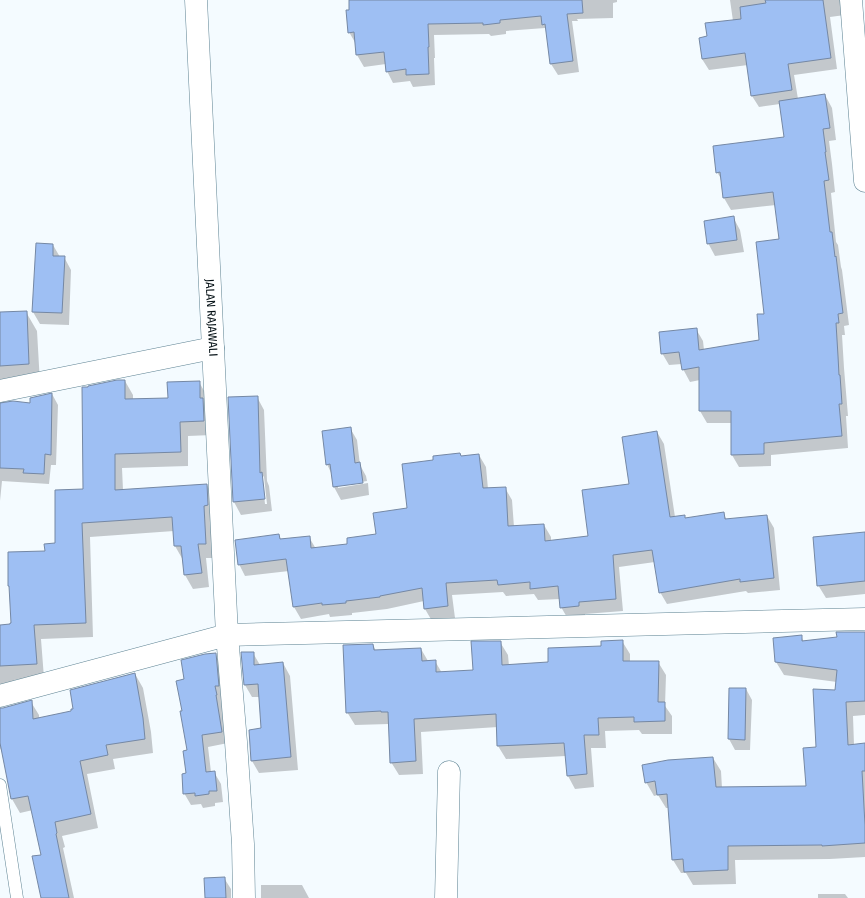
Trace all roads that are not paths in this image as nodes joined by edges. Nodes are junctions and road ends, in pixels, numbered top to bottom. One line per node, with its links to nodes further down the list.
1 (196, 0): 4 (street, JALAN RAJAWALI)
2 (851, 0): 3 (street)
3 (865, 181)
4 (212, 348): 5 (street); 7 (street, JALAN RAJAWALI)
5 (0, 391)
6 (865, 619): 7 (street)
7 (226, 635): 8 (street); 12 (street, JALAN RAJAWALI)
8 (0, 696)
9 (449, 772): 13 (street)
10 (0, 785): 11 (lane)
11 (17, 898)
12 (244, 898)
13 (446, 898)

